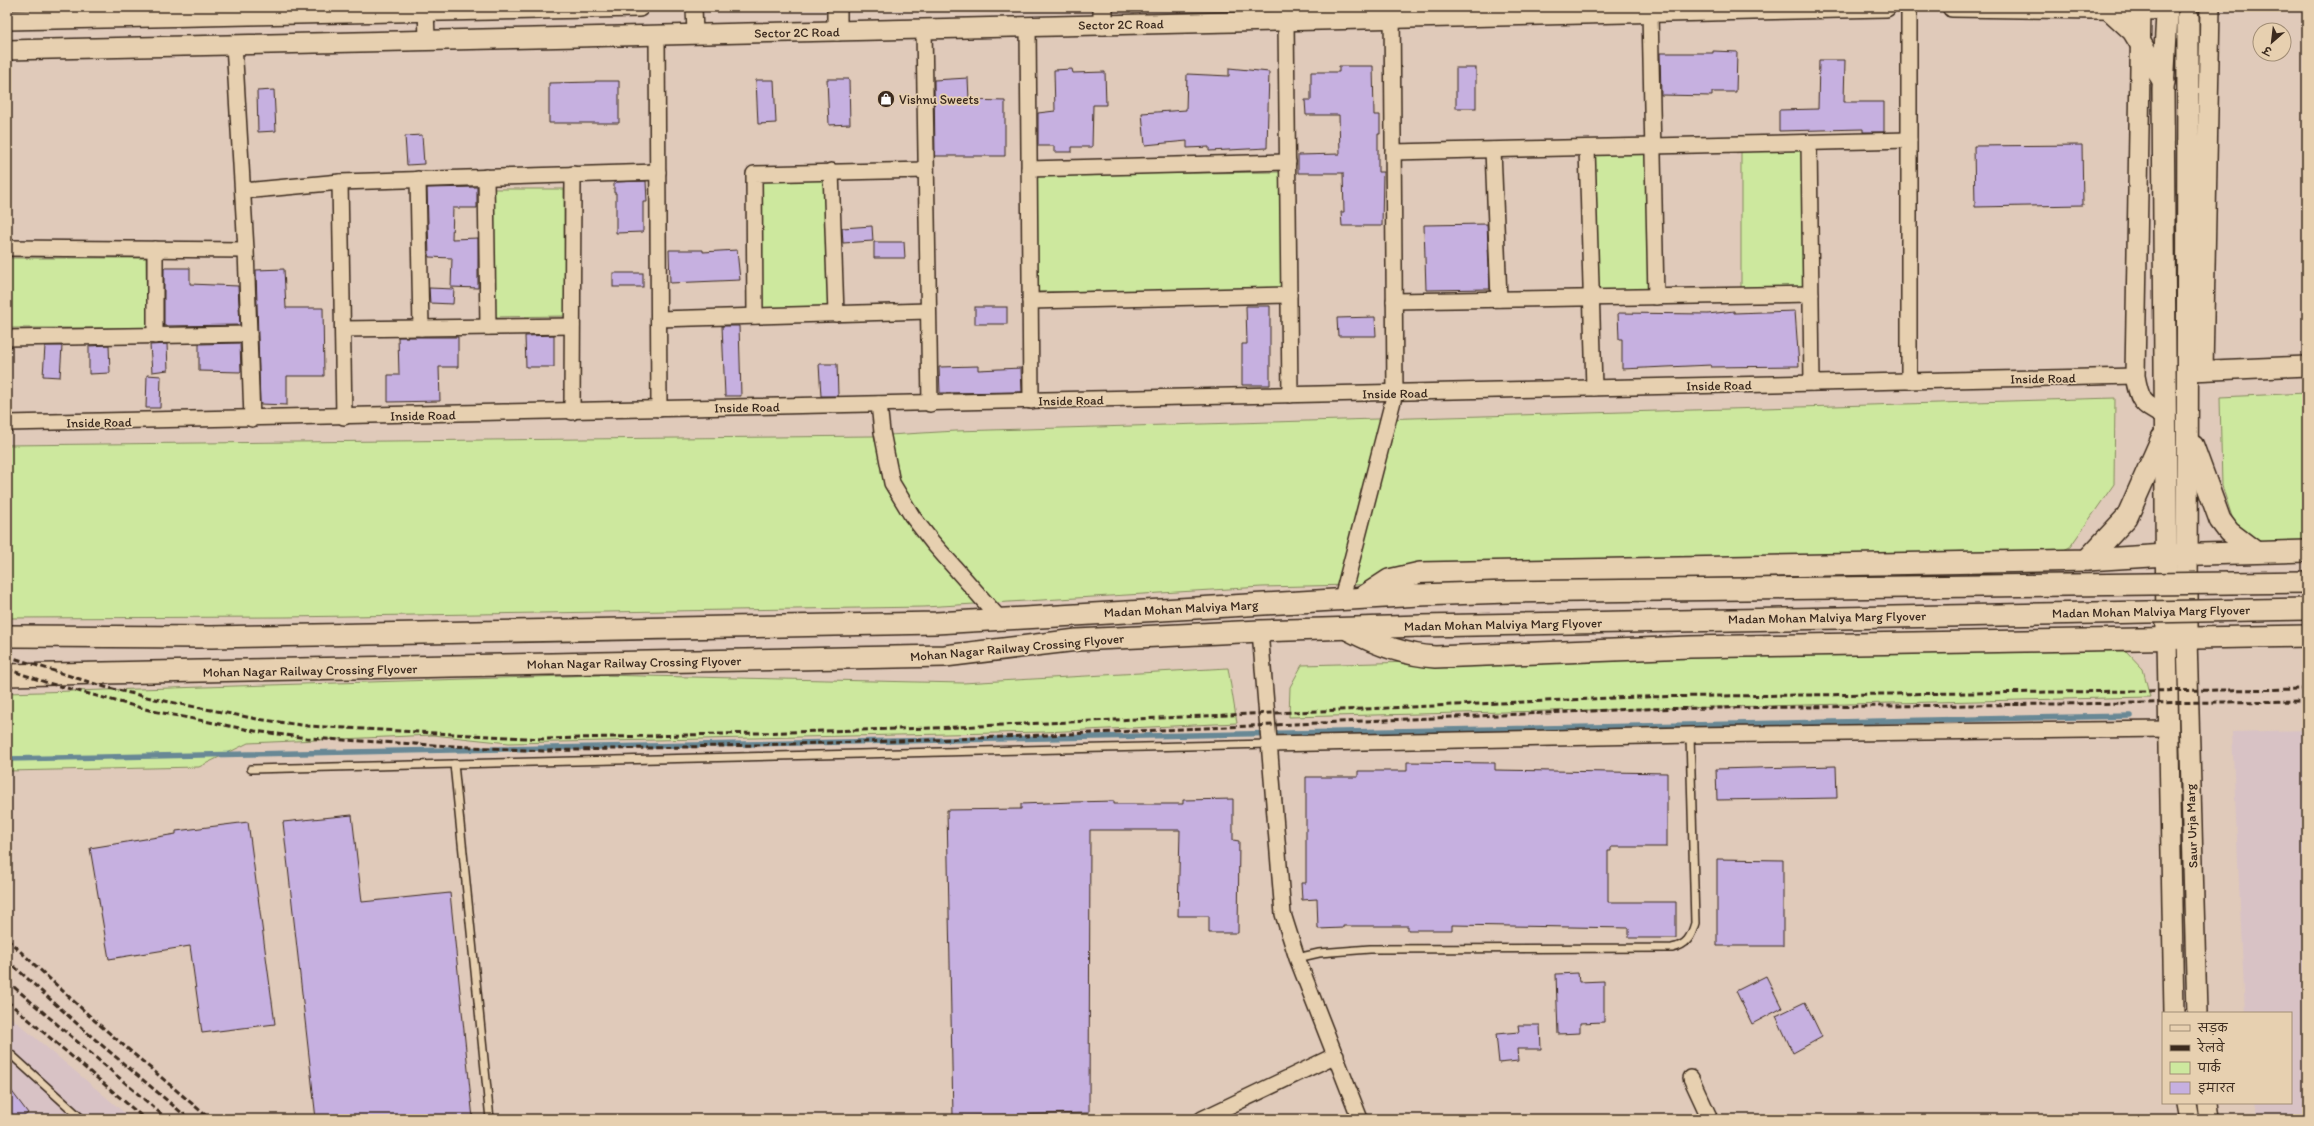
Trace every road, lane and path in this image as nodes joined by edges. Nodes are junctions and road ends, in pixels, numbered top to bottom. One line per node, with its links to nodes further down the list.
1 (639, 7): 9 (street)
2 (694, 7): 23 (street)
3 (836, 7): 22 (street)
4 (1886, 7): 14 (street, Sector 2C Road)
5 (1909, 7): 31 (street)
6 (1952, 7): 10 (street)
7 (2210, 7): 69 (street)
8 (426, 9): 9 (street); 13 (street); 27 (street)
9 (556, 9): 25 (street)
10 (2109, 9): 12 (street); 26 (main road)
11 (1623, 10): 14 (street, Sector 2C Road); 16 (street, Sector 2C Road)
12 (2154, 10): 15 (main road); 26 (street); 30 (main road)
13 (286, 11): 18 (street)
14 (1650, 12): 33 (street)
15 (2193, 12): 69 (main road)
16 (1392, 13): 19 (street, Sector 2C Road); 36 (street)
17 (1103, 16): 19 (street, Sector 2C Road); 20 (street, Sector 2C Road)
18 (7, 20)
19 (1286, 21): 37 (street)
20 (1028, 26): 21 (street, Sector 2C Road); 38 (street)
21 (924, 29): 22 (street, Sector 2C Road); 39 (street)
22 (837, 31): 23 (street, Sector 2C Road)
23 (695, 34): 24 (street, Sector 2C Road)
24 (658, 35): 25 (street, Sector 2C Road); 41 (street)
25 (557, 37): 27 (street, Sector 2C Road)
26 (2139, 39): 30 (main road); 70 (street)
27 (428, 40): 28 (street, Sector 2C Road)
28 (234, 44): 29 (street, Sector 2C Road); 46 (street)
29 (7, 50)
30 (2164, 83): 84 (main road)
31 (1909, 140): 32 (street); 71 (street)
32 (1810, 142): 33 (street); 50 (street)
33 (1653, 146): 34 (street); 52 (street)
34 (1587, 148): 35 (street); 53 (street)
35 (1493, 150): 36 (street); 54 (street)
36 (1393, 152): 56 (street)
37 (1288, 162): 38 (street); 51 (street)
38 (1029, 169): 55 (street)
39 (926, 170): 40 (street); 57 (street)
40 (831, 171): 58 (street); 59 (street)
41 (658, 172): 42 (street); 60 (street)
42 (573, 174): 43 (street); 61 (street)
43 (486, 177): 44 (street); 62 (street)
44 (418, 179): 45 (street); 63 (street)
45 (340, 182): 46 (street); 64 (street)
46 (243, 191): 49 (street)
47 (7, 248): 48 (street)
48 (155, 249): 49 (street); 66 (street)
49 (246, 250): 65 (street)
50 (1811, 294): 52 (street); 72 (street)
51 (1289, 295): 55 (street); 75 (street)
52 (1656, 297): 53 (street)
53 (1591, 298): 54 (street); 73 (street)
54 (1500, 299): 56 (street)
55 (1030, 301): 76 (street)
56 (1394, 301): 74 (street)
57 (928, 311): 58 (street); 78 (street)
58 (836, 314): 59 (street)
59 (755, 316): 60 (street)
60 (659, 319): 79 (street)
61 (572, 326): 62 (street); 80 (street)
62 (488, 327): 63 (street)
63 (420, 328): 64 (street)
64 (343, 329): 81 (street)
65 (249, 334): 66 (street); 82 (street)
66 (155, 336): 67 (street)
67 (7, 338)
68 (2307, 366): 69 (street)
69 (2195, 370): 85 (main road)
70 (2134, 376): 71 (street, Inside Road); 84 (street)
71 (1908, 381): 72 (street, Inside Road)
72 (1812, 383): 73 (street, Inside Road)
73 (1594, 388): 74 (street, Inside Road)
74 (1395, 393): 75 (street, Inside Road); 92 (street)
75 (1290, 395): 76 (street, Inside Road)
76 (1031, 401): 78 (street, Inside Road)
77 (879, 404): 78 (street, Inside Road); 79 (street, Inside Road); 94 (street)
78 (930, 404)
79 (660, 409): 80 (street, Inside Road)
80 (572, 412): 81 (street, Inside Road)
81 (344, 417): 82 (street, Inside Road)
82 (252, 419): 83 (street, Inside Road)
83 (7, 423)
84 (2165, 423): 89 (main road); 90 (main road)
85 (2188, 430): 86 (main road); 88 (main road)
86 (2254, 551): 87 (main road); 88 (main road)
87 (2307, 551)
88 (2187, 554): 89 (main road); 99 (main road)
89 (2166, 555): 90 (main road); 100 (main road)
90 (2087, 560): 92 (main road)
91 (2307, 582): 92 (main road, Madan Mohan Malviya Marg Flyover, bridge)
92 (1352, 598): 94 (main road, Madan Mohan Malviya Marg)
93 (2307, 609): 95 (main road, Madan Mohan Malviya Marg Flyover, bridge)
94 (999, 618): 97 (main road)
95 (1347, 628): 96 (main road, Madan Mohan Malviya Marg); 100 (main road)
96 (1260, 631): 101 (main road, Mohan Nagar Railway Crossing Flyover); 104 (street)
97 (7, 636)
98 (2307, 636): 99 (main road)
99 (2188, 638): 100 (main road); 109 (street, Saur Urja Marg)
100 (2167, 639): 102 (street, Saur Urja Marg)
101 (7, 675)
102 (2168, 729): 103 (street); 108 (street, Saur Urja Marg)
103 (1690, 735): 104 (street); 107 (lane)
104 (1269, 742): 105 (lane); 107 (street)
105 (454, 764): 106 (lane); 116 (lane)
106 (251, 769)
107 (1297, 958): 111 (street)
108 (2174, 1012)
109 (2197, 1012)
110 (7, 1051): 115 (lane)
111 (1336, 1055): 117 (street); 118 (street)
112 (1691, 1078): 119 (street)
113 (2186, 1104): 120 (street)
114 (2207, 1104): 121 (street)
115 (82, 1119)
116 (490, 1119)
117 (1202, 1119)
118 (1360, 1119)
119 (1710, 1119)
120 (2189, 1119)
121 (2209, 1119)

